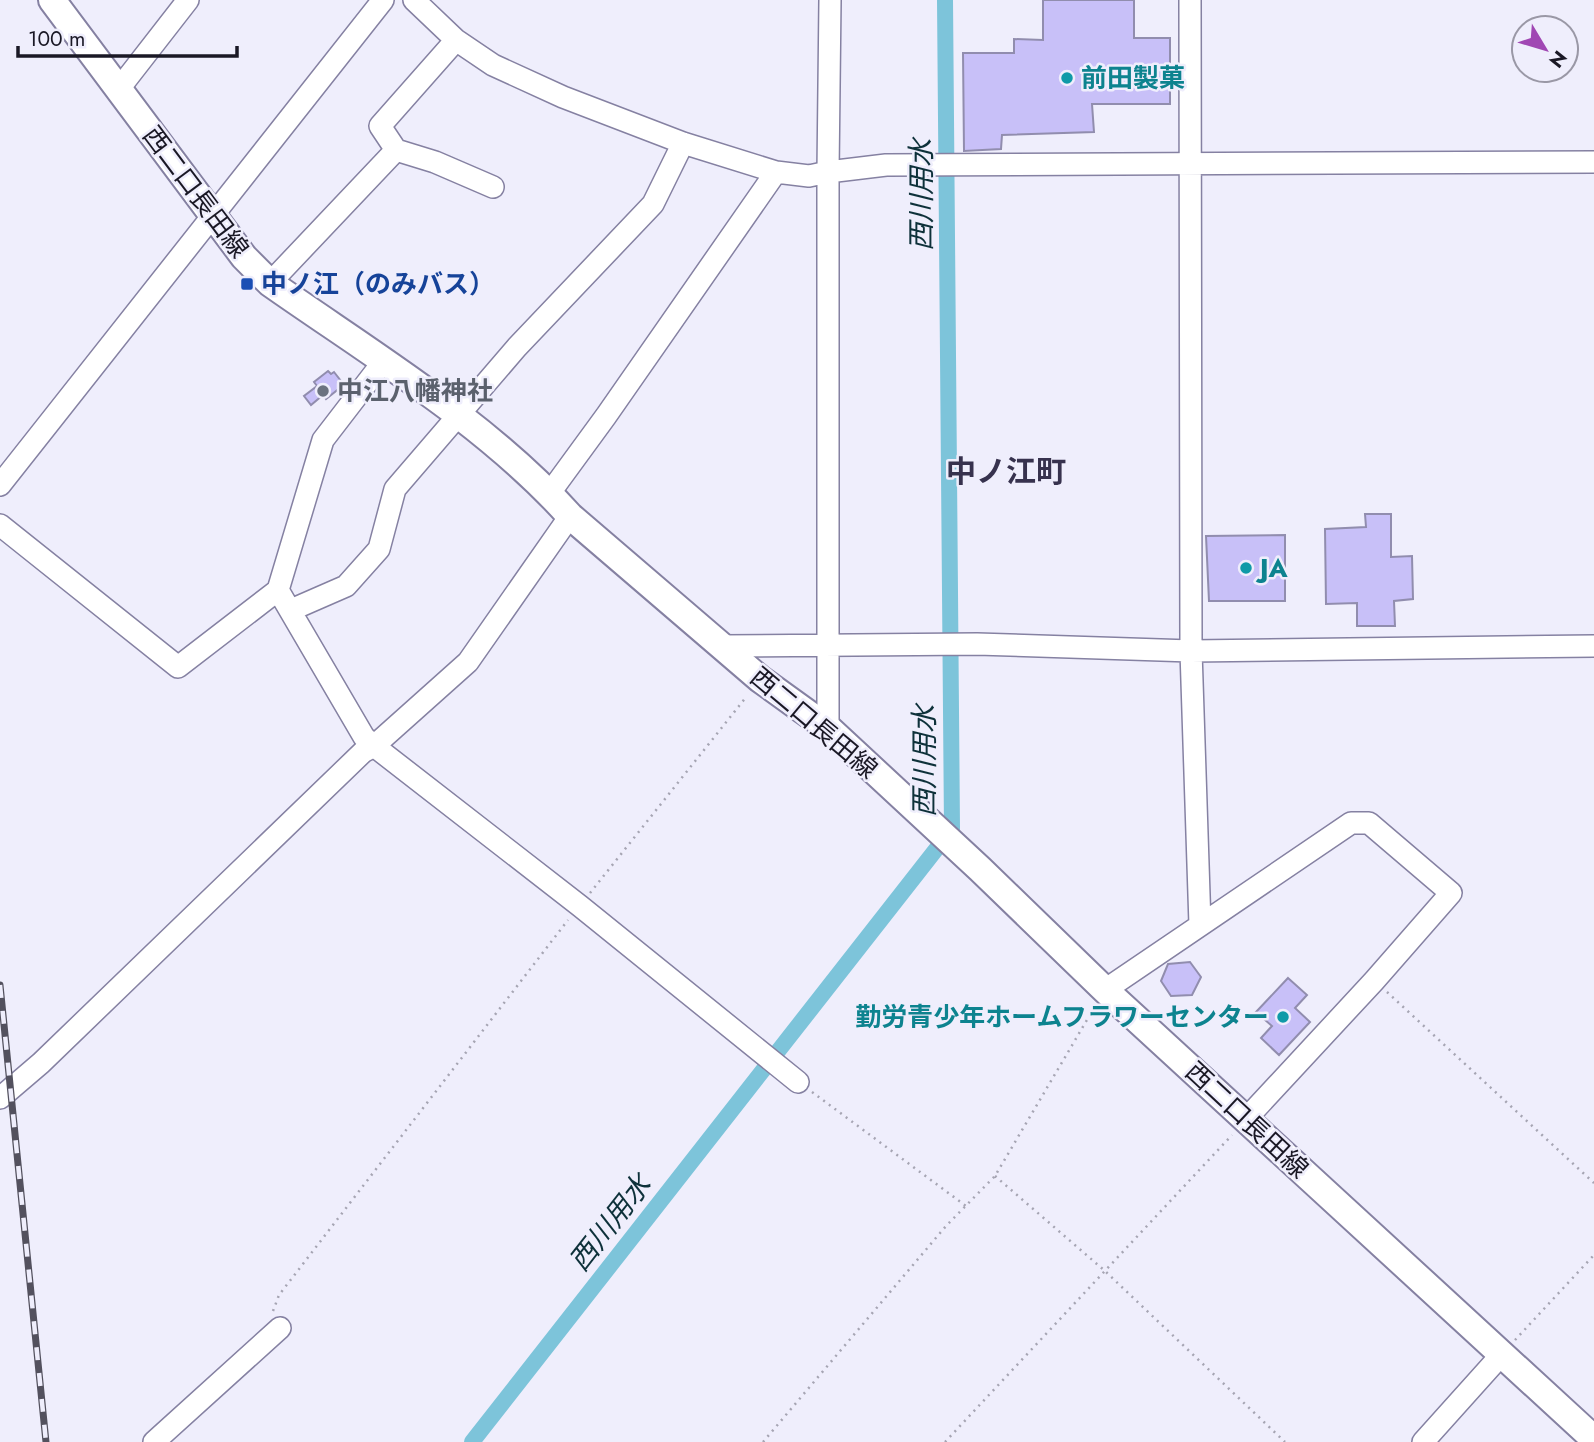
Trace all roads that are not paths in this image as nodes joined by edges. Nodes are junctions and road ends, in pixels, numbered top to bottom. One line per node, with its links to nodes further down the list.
1 (52, 0): 8 (main road, 西二口長田線)
2 (188, 0): 8 (street)
3 (383, 0): 16 (street)
4 (414, 0): 7 (street)
5 (830, 0): 14 (street)
6 (1190, 0): 12 (street)
7 (456, 40): 9 (street); 10 (street)
8 (118, 90): 16 (main road, 西二口長田線)
9 (683, 143): 13 (street); 19 (street)
10 (396, 150): 15 (street); 17 (street)
11 (1594, 162): 12 (street)
12 (1192, 164): 14 (street); 29 (street)
13 (776, 172): 14 (street); 21 (street)
14 (818, 174): 26 (street)
15 (493, 187)
16 (212, 216): 17 (main road, 西二口長田線); 20 (street)
17 (271, 283): 18 (main road, 西二口長田線)
18 (383, 362): 19 (main road, 西二口長田線); 24 (street)
19 (459, 416): 21 (main road, 西二口長田線); 25 (street)
20 (0, 485)
21 (549, 494): 22 (main road, 西二口長田線)
22 (570, 516): 27 (main road, 西二口長田線); 31 (street)
23 (0, 525): 24 (street)
24 (278, 590): 25 (street)
25 (291, 610): 31 (street)
26 (828, 645): 27 (street); 29 (street); 30 (street)
27 (723, 646): 30 (main road, 西二口長田線)
28 (1594, 646): 29 (street)
29 (1191, 651): 32 (street)
30 (828, 728): 33 (main road, 西二口長田線)
31 (373, 746): 34 (street); 35 (street)
32 (1200, 925): 33 (street); 36 (street)
33 (1105, 990): 36 (main road, 西二口長田線)
34 (798, 1082)
35 (0, 1098)
36 (1247, 1119): 38 (main road, 西二口長田線)
37 (280, 1328): 40 (street)
38 (1502, 1354): 39 (main road, 西二口長田線); 41 (street)
39 (1594, 1438)
40 (154, 1442)
41 (1423, 1442)

